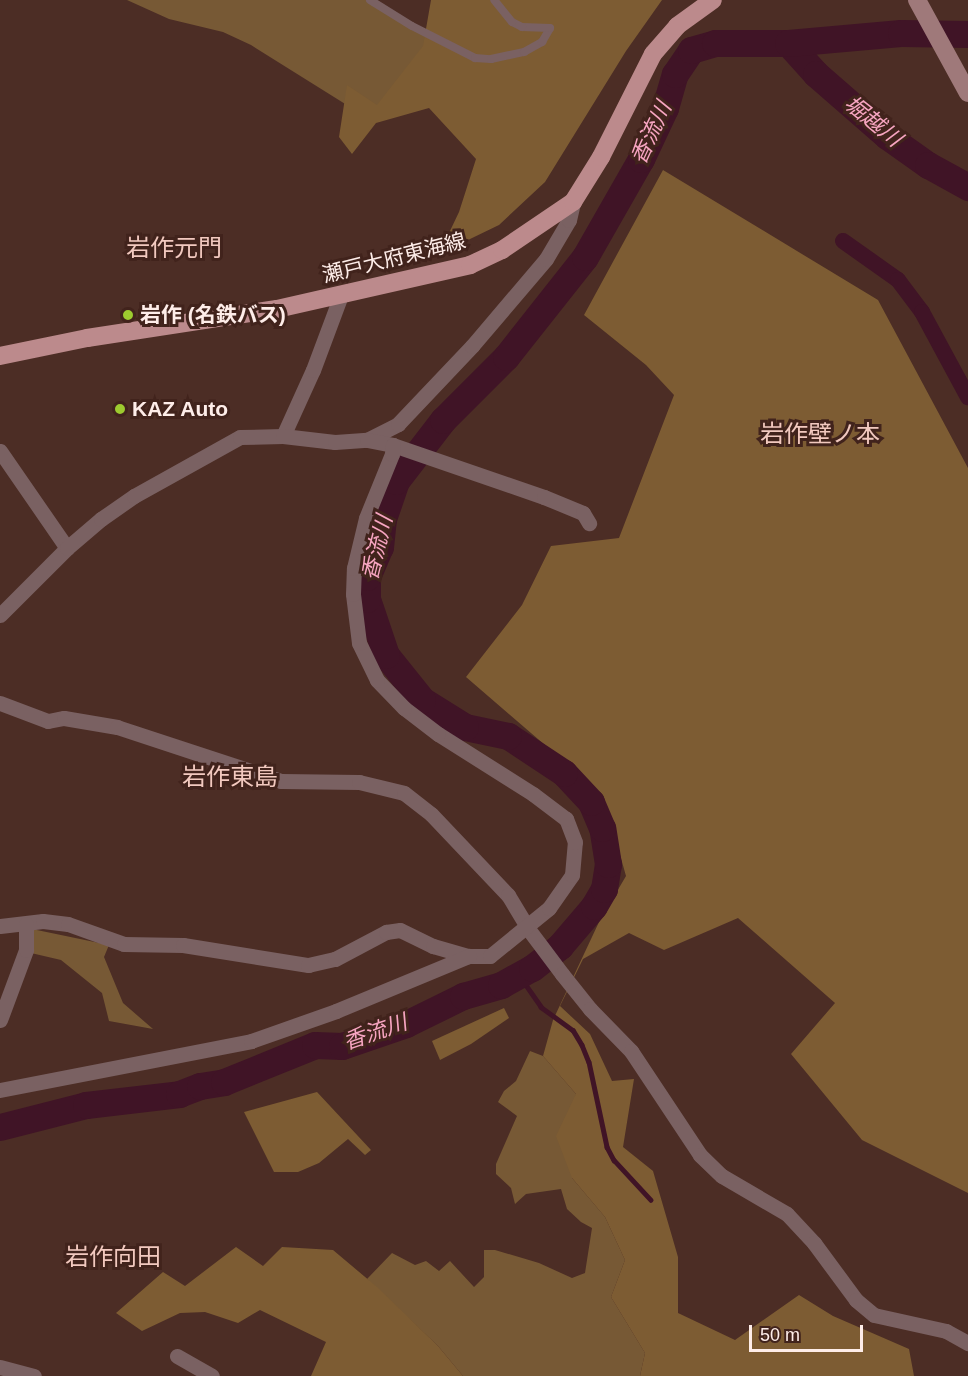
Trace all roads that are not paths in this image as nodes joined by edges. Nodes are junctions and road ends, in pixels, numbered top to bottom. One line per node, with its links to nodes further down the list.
1 (370, 0): 2 (lane)
2 (494, 0)
3 (713, 0): 6 (main road, 瀬戸大府東海線)
4 (918, 2): 5 (main road)
5 (968, 93)
6 (573, 202): 7 (main road, 瀬戸大府東海線); 10 (street)
7 (341, 295): 8 (main road, 瀬戸大府東海線); 9 (street)
8 (0, 356)
9 (283, 436): 10 (street); 14 (street)
10 (367, 440): 11 (street)
11 (395, 446): 13 (street); 19 (street)
12 (0, 451): 14 (street)
13 (589, 523)
14 (67, 548): 15 (street)
15 (0, 615)
16 (0, 703): 19 (street)
17 (26, 924): 18 (street); 20 (street); 21 (street)
18 (0, 926)
19 (528, 927): 20 (street); 23 (street)
20 (469, 956): 22 (street)
21 (0, 1020)
22 (0, 1089)
23 (968, 1343)
24 (177, 1356): 27 (street)
25 (0, 1367): 26 (street)
26 (34, 1376)
27 (212, 1376)

